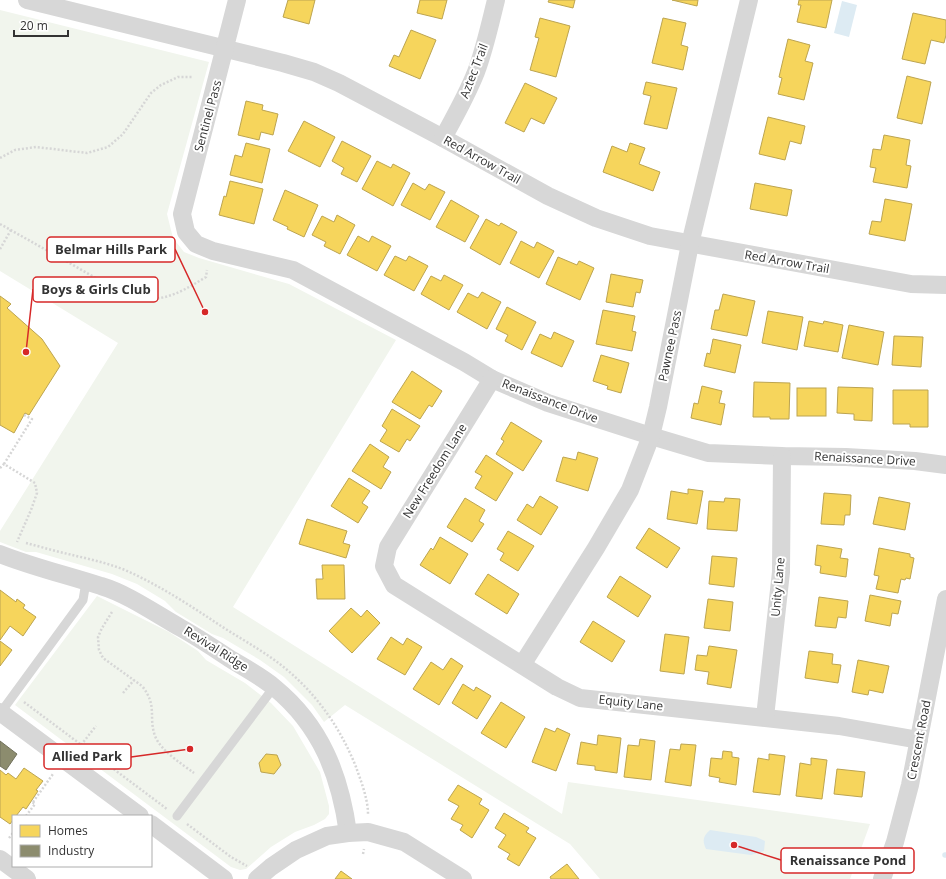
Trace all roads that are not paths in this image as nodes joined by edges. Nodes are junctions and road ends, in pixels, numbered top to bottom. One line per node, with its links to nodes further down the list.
1 (27, 0): 5 (street, Red Arrow Trail)
2 (237, 0): 5 (street, Sentinel Pass)
3 (496, 0): 6 (street, Aztec Trail)
4 (749, 0): 8 (street, Pawnee Pass)
5 (225, 49): 6 (street, Red Arrow Trail); 7 (street, Sentinel Pass)
6 (443, 138): 8 (street, Red Arrow Trail)
7 (186, 232): 10 (street, Renaissance Drive)
8 (690, 244): 9 (street, Red Arrow Trail); 11 (street, Pawnee Pass)
9 (946, 285)
10 (492, 379): 11 (street, Renaissance Drive); 15 (street, New Freedom Lane)
11 (650, 436): 12 (street, Renaissance Drive); 18 (street, Pawnee Pass)
12 (782, 456): 13 (street, Renaissance Drive); 21 (street, Unity Lane)
13 (946, 465)
14 (5, 556): 16 (street, Revival Ridge)
15 (384, 566): 18 (street, Equity Lane)
16 (86, 582): 19 (street, Revival Ridge); 20 (lane)
17 (946, 599): 22 (street, Crescent Road)
18 (522, 665): 21 (street, Equity Lane)
19 (274, 687): 24 (lane); 26 (street, Revival Ridge)
20 (0, 712): 23 (street)
21 (765, 717): 22 (street, Equity Lane)
22 (919, 740): 32 (street, Crescent Road)
23 (139, 815)
24 (177, 816)
25 (152, 825): 30 (street)
26 (348, 833): 28 (street); 31 (street)
27 (0, 859): 29 (street)
28 (259, 877)
29 (27, 879)
30 (224, 879)
31 (463, 879)
32 (882, 879)

